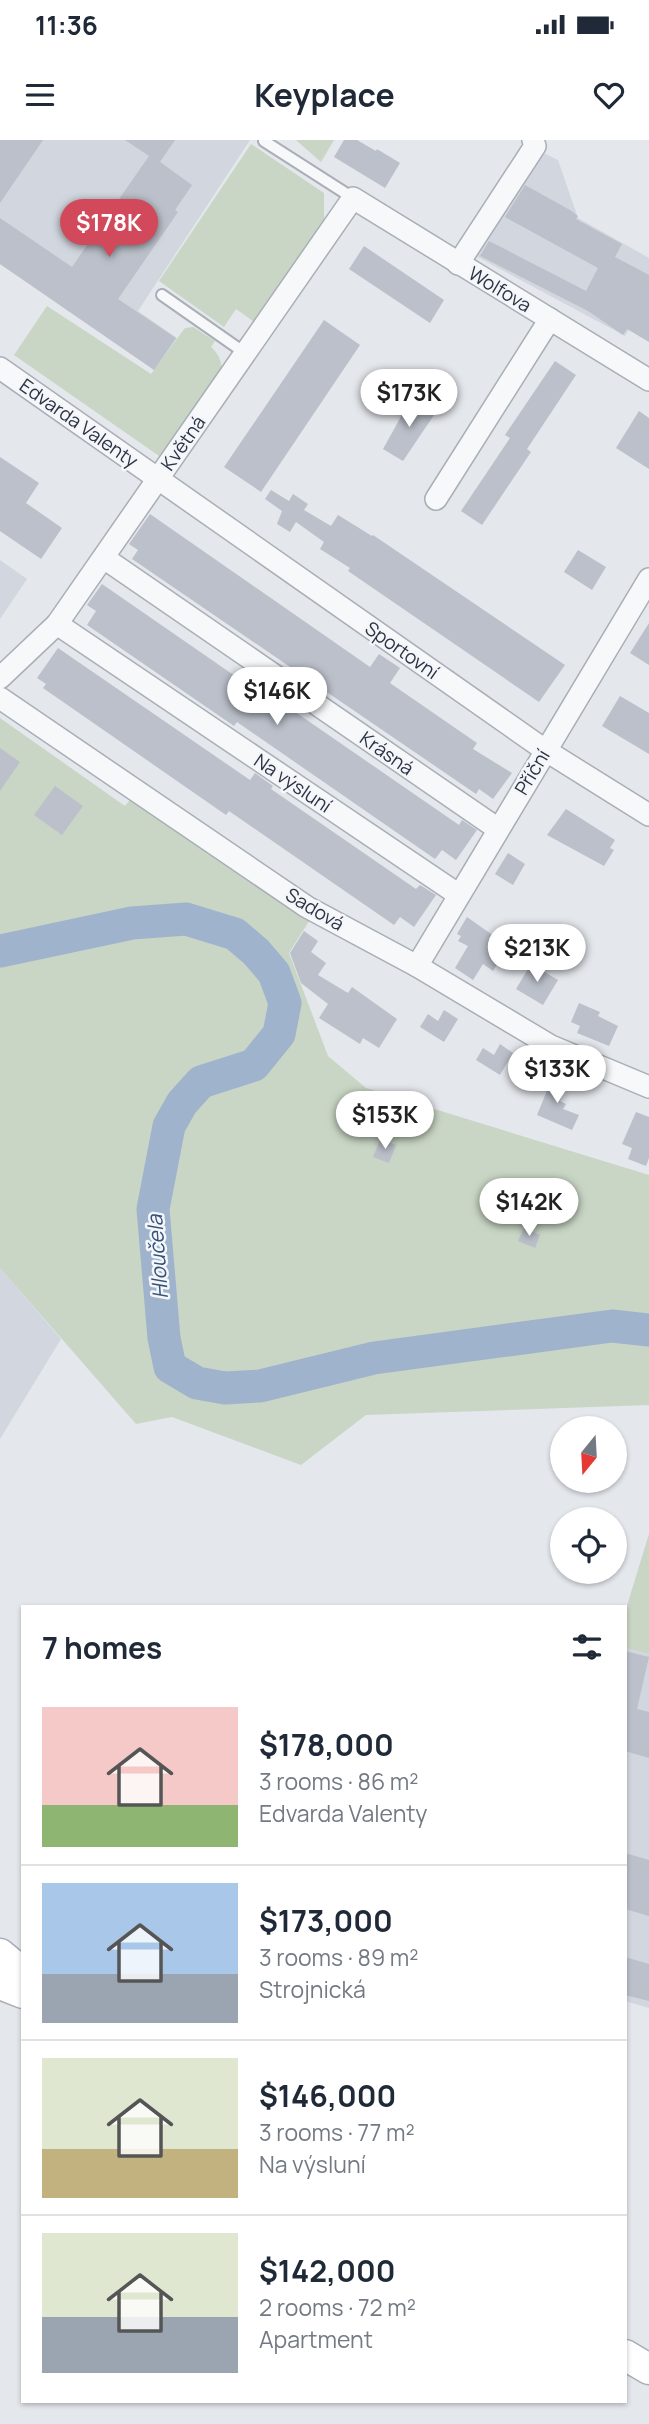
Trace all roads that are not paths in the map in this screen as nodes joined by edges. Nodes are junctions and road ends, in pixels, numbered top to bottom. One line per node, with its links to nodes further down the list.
1 (533, 140): 4 (street)
2 (264, 141): 3 (lane)
3 (353, 198): 4 (street, Wolfova); 7 (street, Květná)
4 (458, 264): 6 (street, Wolfova)
5 (162, 295): 7 (lane)
6 (550, 319): 9 (street, Wolfova); 11 (street)
7 (246, 353): 10 (street, Květná)
8 (0, 368): 10 (street, Edvarda Valenty)
9 (649, 380)
10 (159, 478): 12 (street, Květná); 17 (street, Sportovní)
11 (436, 499)
12 (104, 558): 14 (street, Květná); 19 (street, Krásná)
13 (649, 579): 17 (street, Příční)
14 (57, 624): 15 (street, Květná); 20 (street, Na výsluní)
15 (0, 678)
16 (0, 698): 21 (street, Sadová)
17 (545, 750): 18 (street, Sportovní); 19 (street, Příční)
18 (649, 814)
19 (498, 830): 20 (street, Příční)
20 (459, 895): 21 (street, Příční)
21 (417, 966): 22 (street, Sadová)
22 (649, 1087)
23 (0, 1955): 24 (main road)
24 (21, 1971)
25 (0, 1984): 26 (main road)
26 (21, 1992)
27 (627, 2356): 28 (main road)
28 (649, 2370)

